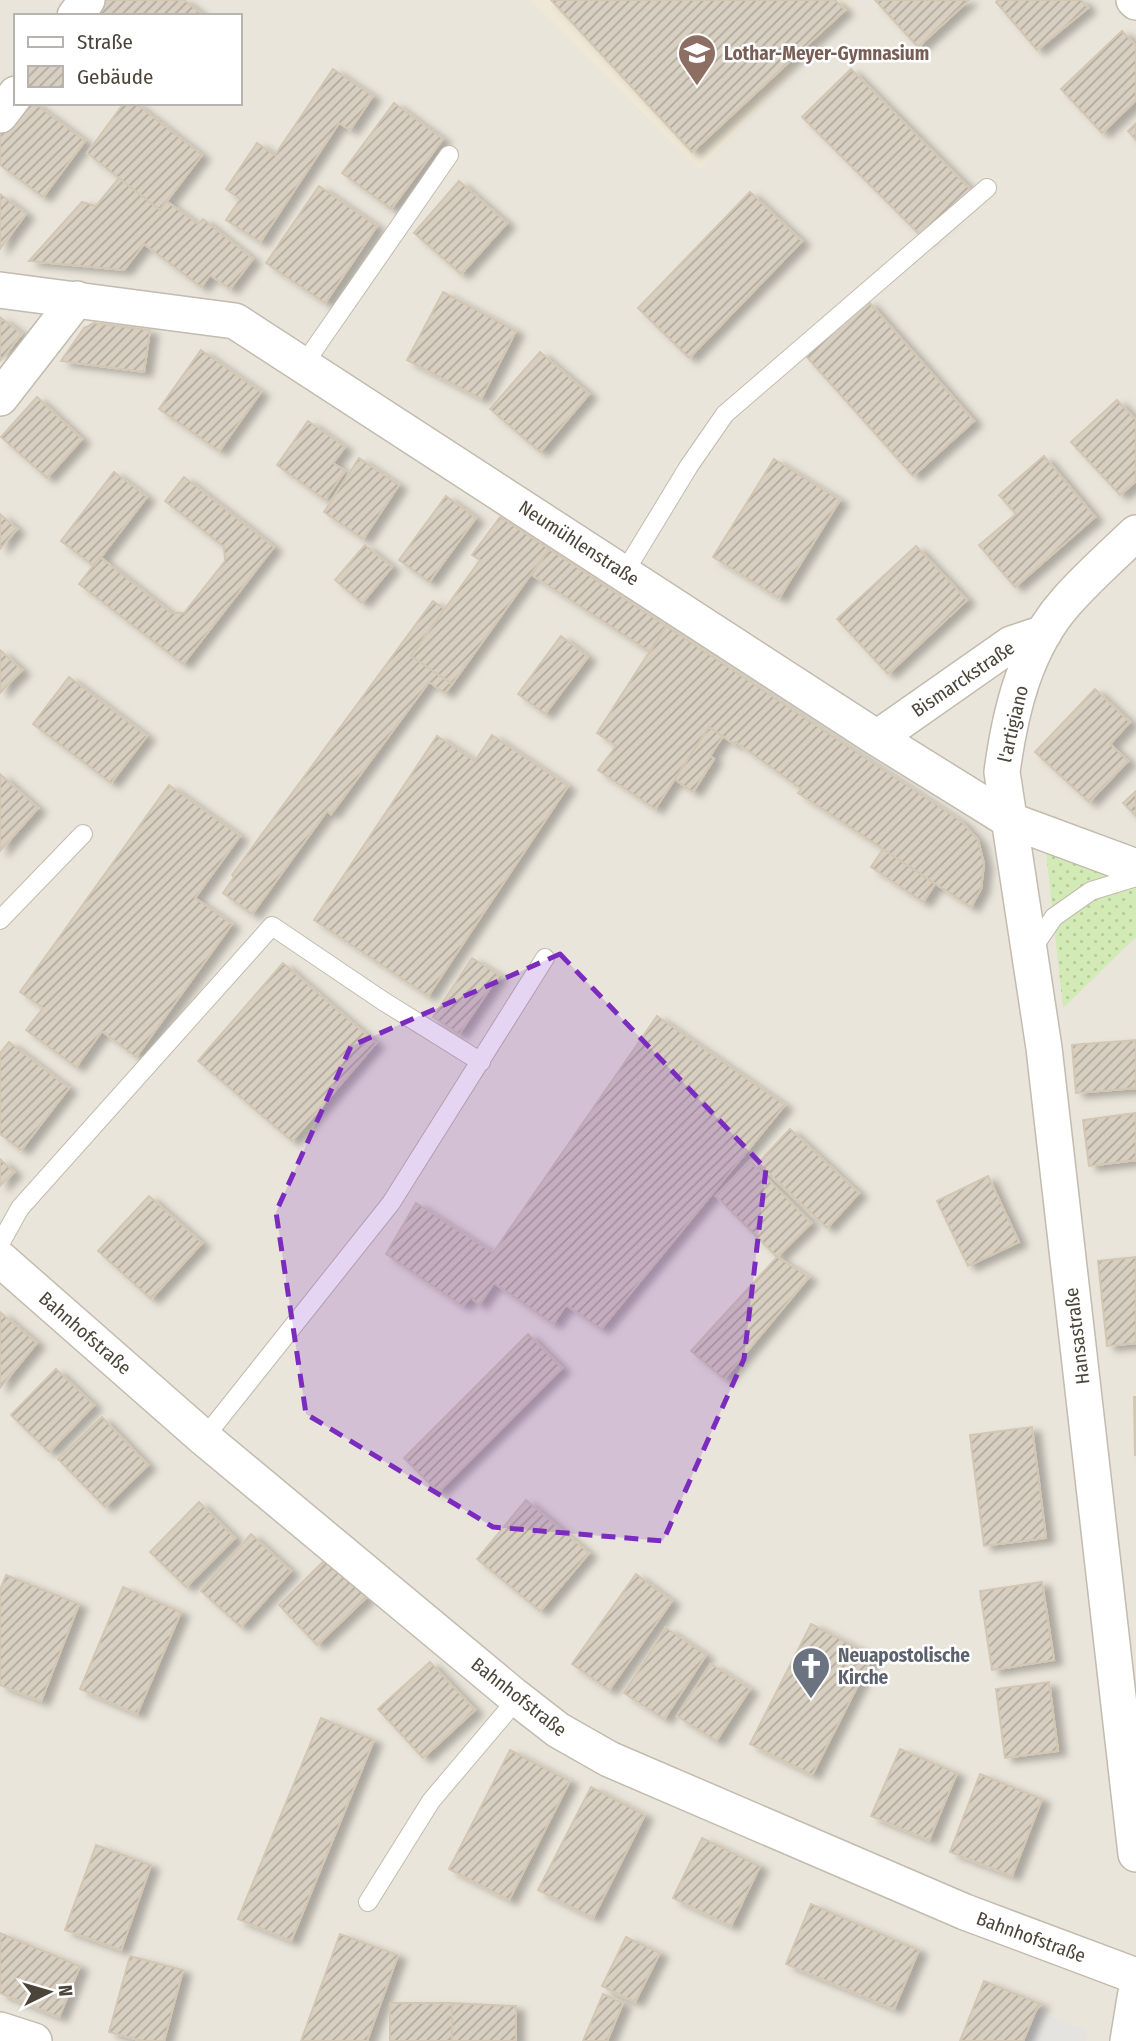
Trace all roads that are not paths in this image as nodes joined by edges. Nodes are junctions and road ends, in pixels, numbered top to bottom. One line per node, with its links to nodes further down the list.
1 (14, 97): 2 (street)
2 (0, 115)
3 (449, 155): 7 (lane)
4 (987, 188): 10 (lane)
5 (0, 289): 6 (street, Neumühlenstraße)
6 (77, 299): 7 (street, Neumühlenstraße); 8 (street)
7 (304, 363): 10 (street, Neumühlenstraße)
8 (0, 397)
9 (1136, 533): 11 (street)
10 (624, 573): 12 (street, Neumühlenstraße)
11 (1044, 633): 12 (street, Bismarckstraße); 13 (street, l'artigiano)
12 (877, 738): 13 (street, Neumühlenstraße)
13 (1009, 820): 15 (street, Neumühlenstraße); 18 (street, Hansastraße)
14 (83, 834): 17 (lane)
15 (1136, 867)
16 (1136, 877): 18 (lane)
17 (0, 920)
18 (1030, 952): 25 (street, Hansastraße)
19 (545, 958): 20 (lane)
20 (481, 1062): 21 (lane); 23 (lane)
21 (0, 1244)
22 (0, 1259): 23 (street, Bahnhofstraße)
23 (204, 1438): 24 (street, Bahnhofstraße)
24 (517, 1698): 27 (lane); 28 (street, Bahnhofstraße)
25 (1130, 1747): 26 (street, Hansastraße)
26 (1136, 1854)
27 (368, 1902)
28 (1136, 1976)
29 (1136, 1992): 32 (street)
30 (0, 2030): 31 (street)
31 (34, 2041)
32 (1128, 2041)

